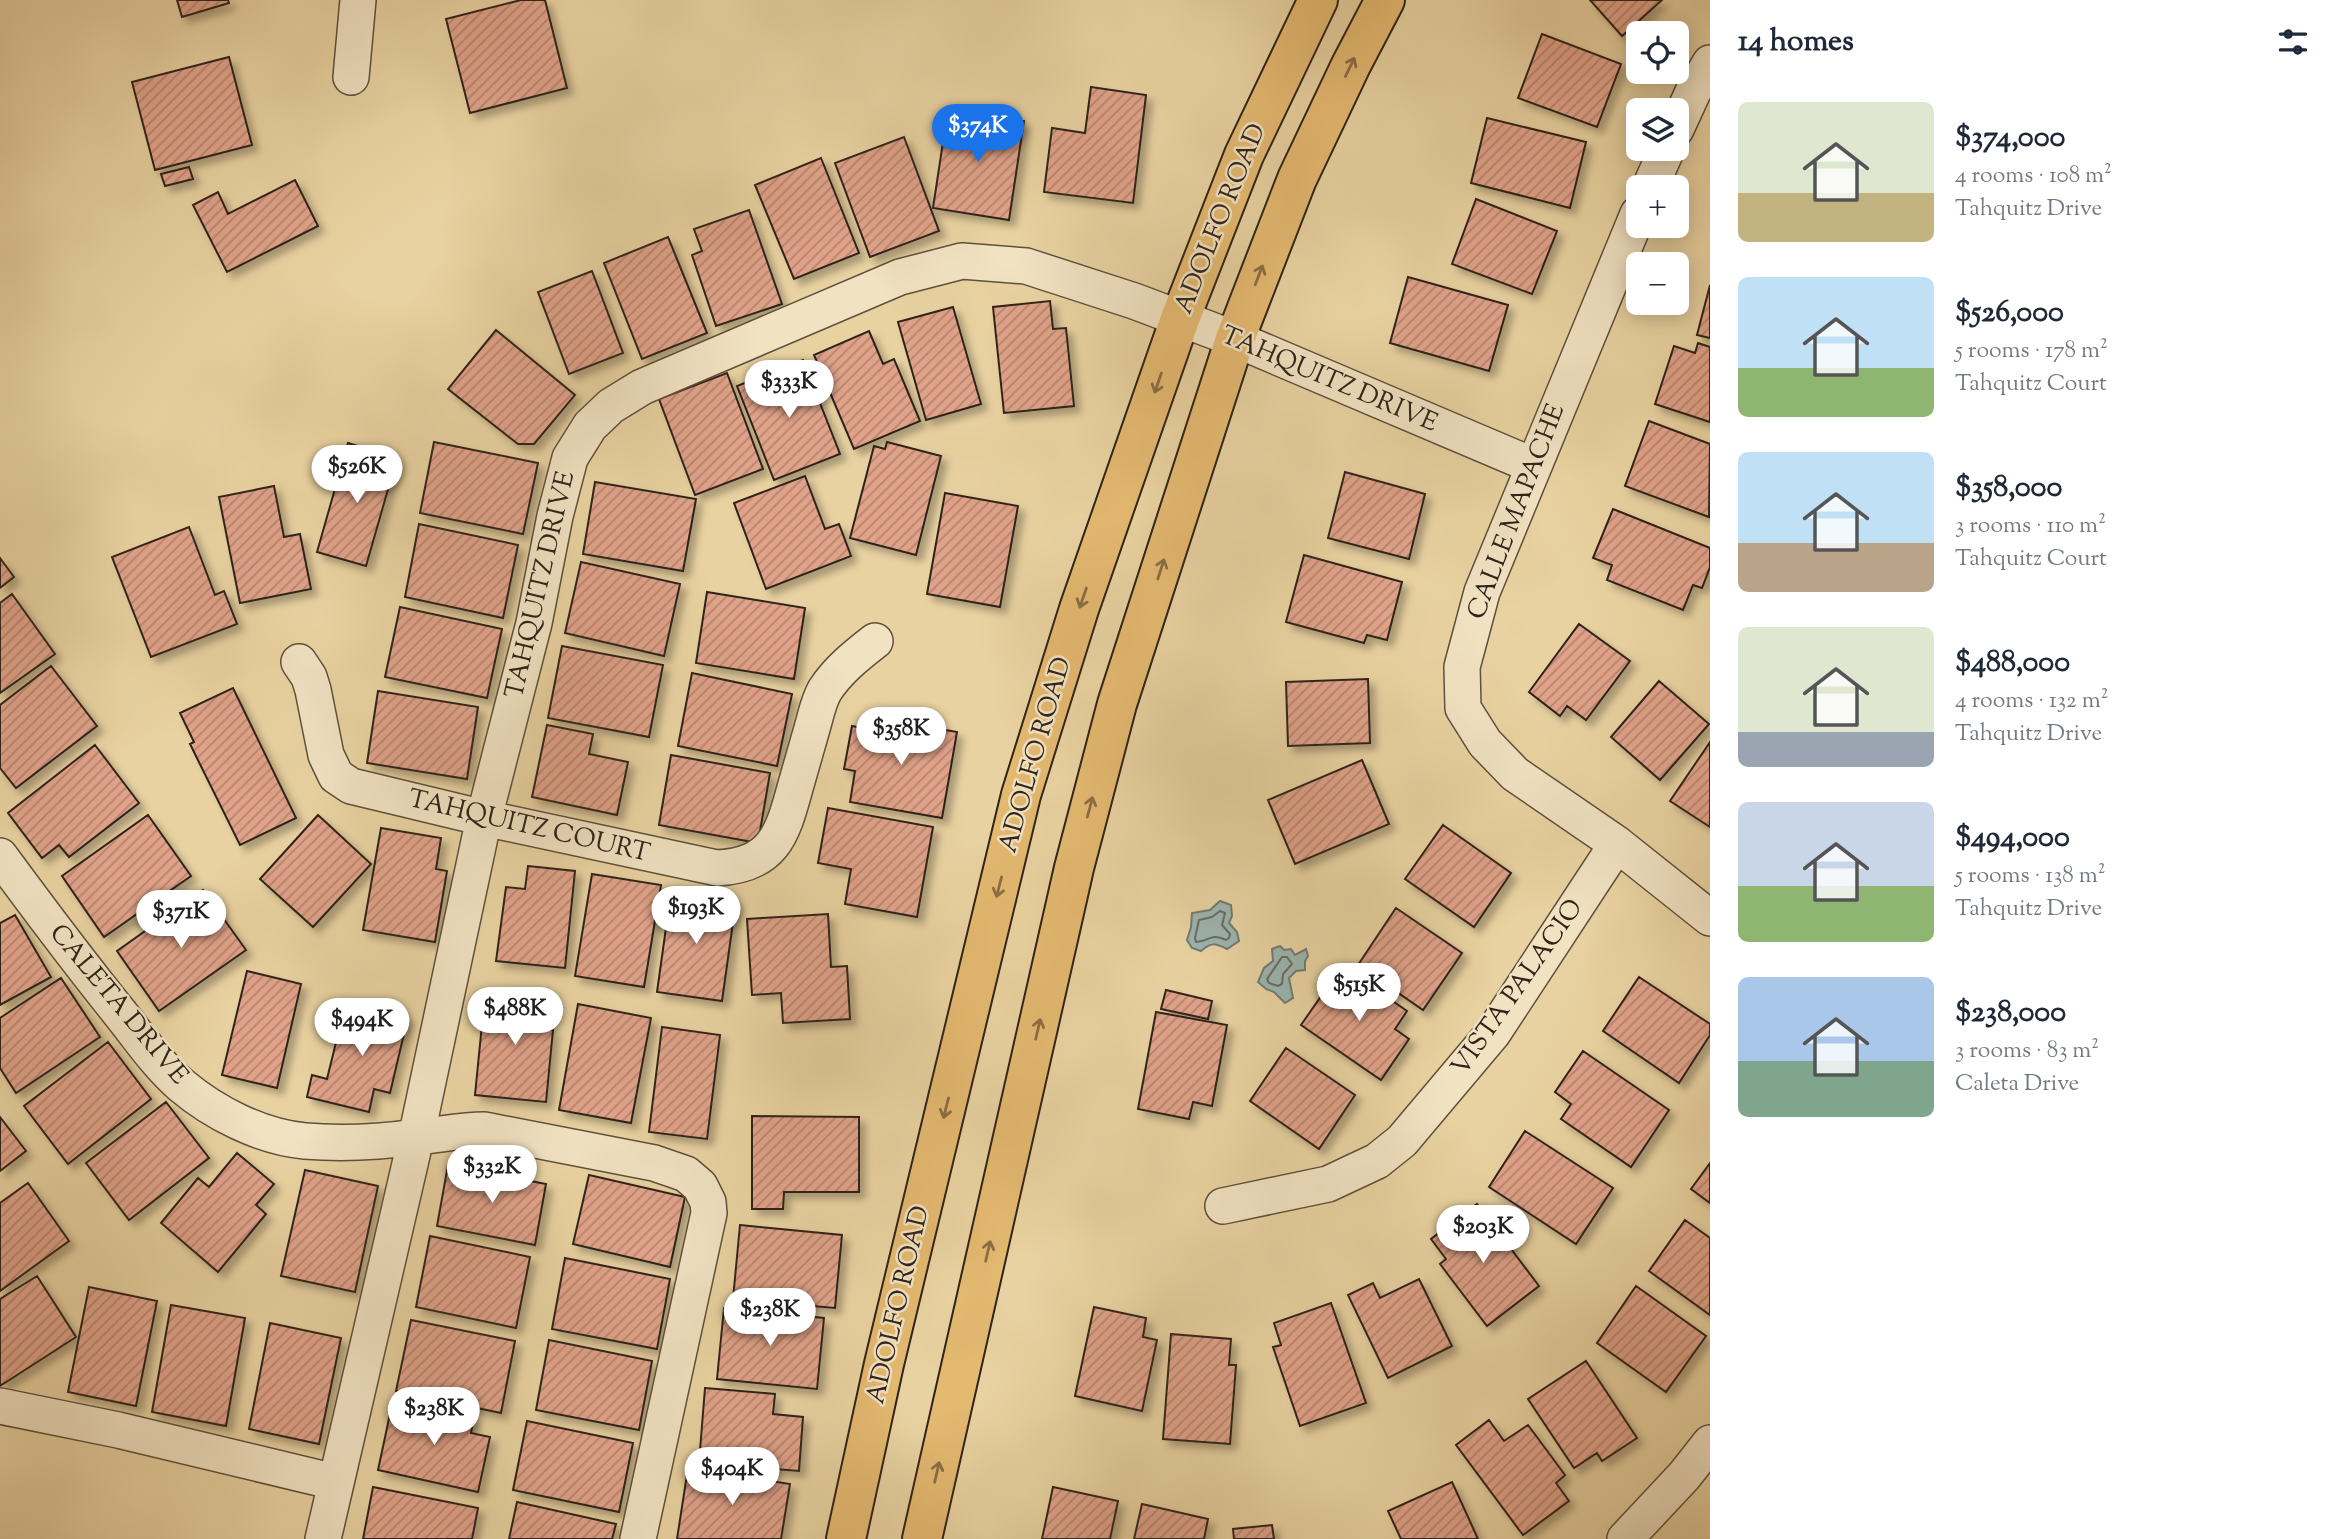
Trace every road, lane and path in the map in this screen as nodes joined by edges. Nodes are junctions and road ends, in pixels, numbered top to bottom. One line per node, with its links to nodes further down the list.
1 (358, 0): 5 (street)
2 (1318, 0): 8 (main road, ADOLFO ROAD)
3 (1385, 0): 9 (main road, ADOLFO ROAD, one-way to 3)
4 (1710, 63): 6 (street)
5 (351, 77)
6 (1689, 101)
7 (1628, 238): 10 (street, CALLE MAPACHE)
8 (1180, 319): 9 (street, TAHQUITZ DRIVE); 13 (street, TAHQUITZ DRIVE); 24 (main road, ADOLFO ROAD, one-way to 24)
9 (1235, 339): 10 (street, TAHQUITZ DRIVE); 25 (main road, ADOLFO ROAD, one-way to 9)
10 (1534, 466): 14 (street, CALLE MAPACHE)
11 (876, 641): 13 (street, TAHQUITZ COURT)
12 (299, 662): 13 (street, TAHQUITZ COURT)
13 (484, 818): 17 (street, TAHQUITZ DRIVE)
14 (1617, 844): 16 (street, CALLE MAPACHE); 18 (street, VISTA PALACIO)
15 (0, 856): 17 (street, CALETA DRIVE)
16 (1710, 918)
17 (416, 1138): 21 (street, TAHQUITZ DRIVE); 23 (street, CALETA DRIVE)
18 (1223, 1206)
19 (0, 1406): 21 (street)
20 (1710, 1443): 26 (street)
21 (335, 1482): 22 (street, TAHQUITZ DRIVE)
22 (323, 1539)
23 (638, 1539)
24 (846, 1539)
25 (922, 1539)
26 (1625, 1539)

